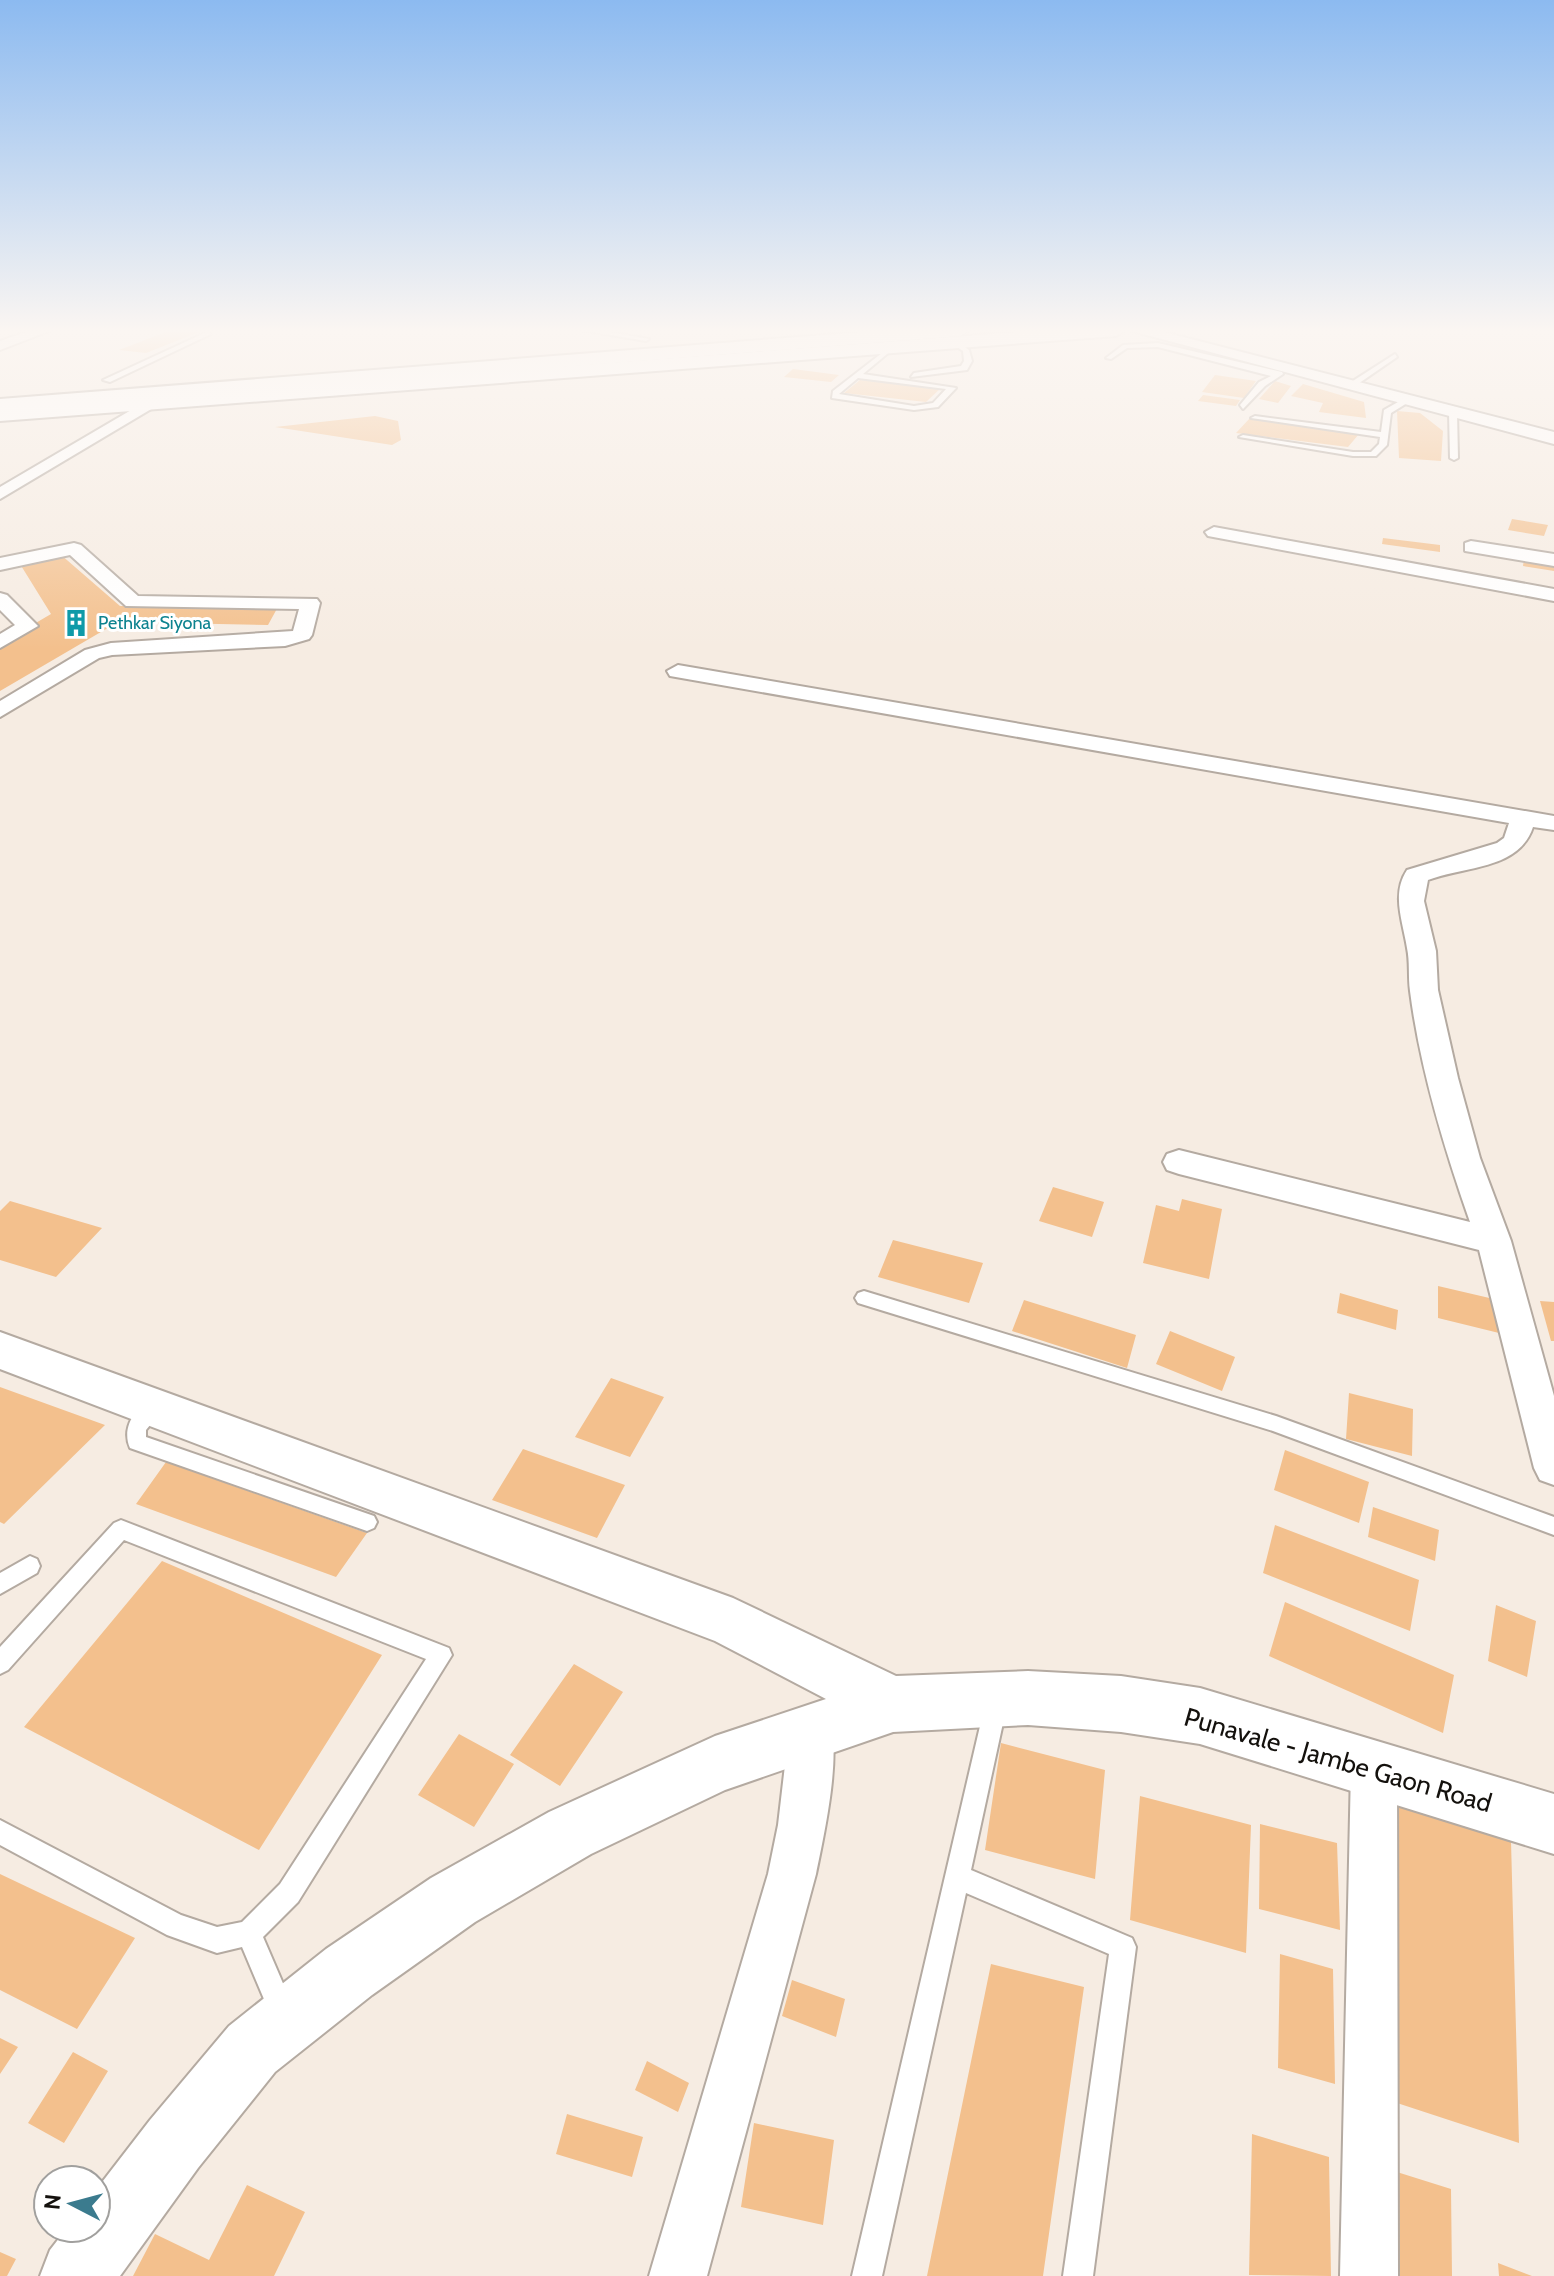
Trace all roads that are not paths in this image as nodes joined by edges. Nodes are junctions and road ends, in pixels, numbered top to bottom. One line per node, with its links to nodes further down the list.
1 (97, 436): 6 (street)
2 (1383, 436): 4 (lane)
3 (1454, 436): 5 (lane)
4 (1243, 437)
5 (1454, 458)
6 (0, 494)
7 (1214, 532): 11 (street)
8 (1471, 547): 9 (street)
9 (1554, 560)
10 (0, 564): 15 (street)
11 (1554, 595)
12 (0, 599): 13 (street)
13 (0, 642)
14 (678, 671): 16 (street)
15 (0, 710)
16 (1523, 817): 17 (street); 19 (street)
17 (1554, 823)
18 (1179, 1162): 19 (street)
19 (1494, 1241): 23 (street)
20 (864, 1298): 25 (lane)
21 (0, 1350): 22 (street)
22 (156, 1406): 24 (lane); 30 (street)
23 (1554, 1468)
24 (367, 1522)
25 (1554, 1526)
26 (30, 1566): 27 (lane)
27 (0, 1584)
28 (0, 1663): 36 (lane)
29 (997, 1699): 30 (street, Punavale - Jambe Gaon Road); 32 (street, Punavale - Jambe Gaon Road); 35 (lane)
30 (893, 1704): 31 (street, Punavale - Jambe Gaon Road)
31 (812, 1731): 37 (street, Punavale - Jambe Gaon Road); 39 (street)
32 (1374, 1769): 33 (street, Punavale - Jambe Gaon Road); 42 (street)
33 (1554, 1824)
34 (0, 1832): 36 (lane)
35 (957, 1877): 40 (lane); 41 (lane)
36 (249, 1933): 37 (lane)
37 (286, 2022): 38 (street, Punavale - Jambe Gaon Road)
38 (76, 2276)
39 (678, 2276)
40 (867, 2276)
41 (1078, 2276)
42 (1369, 2276)

